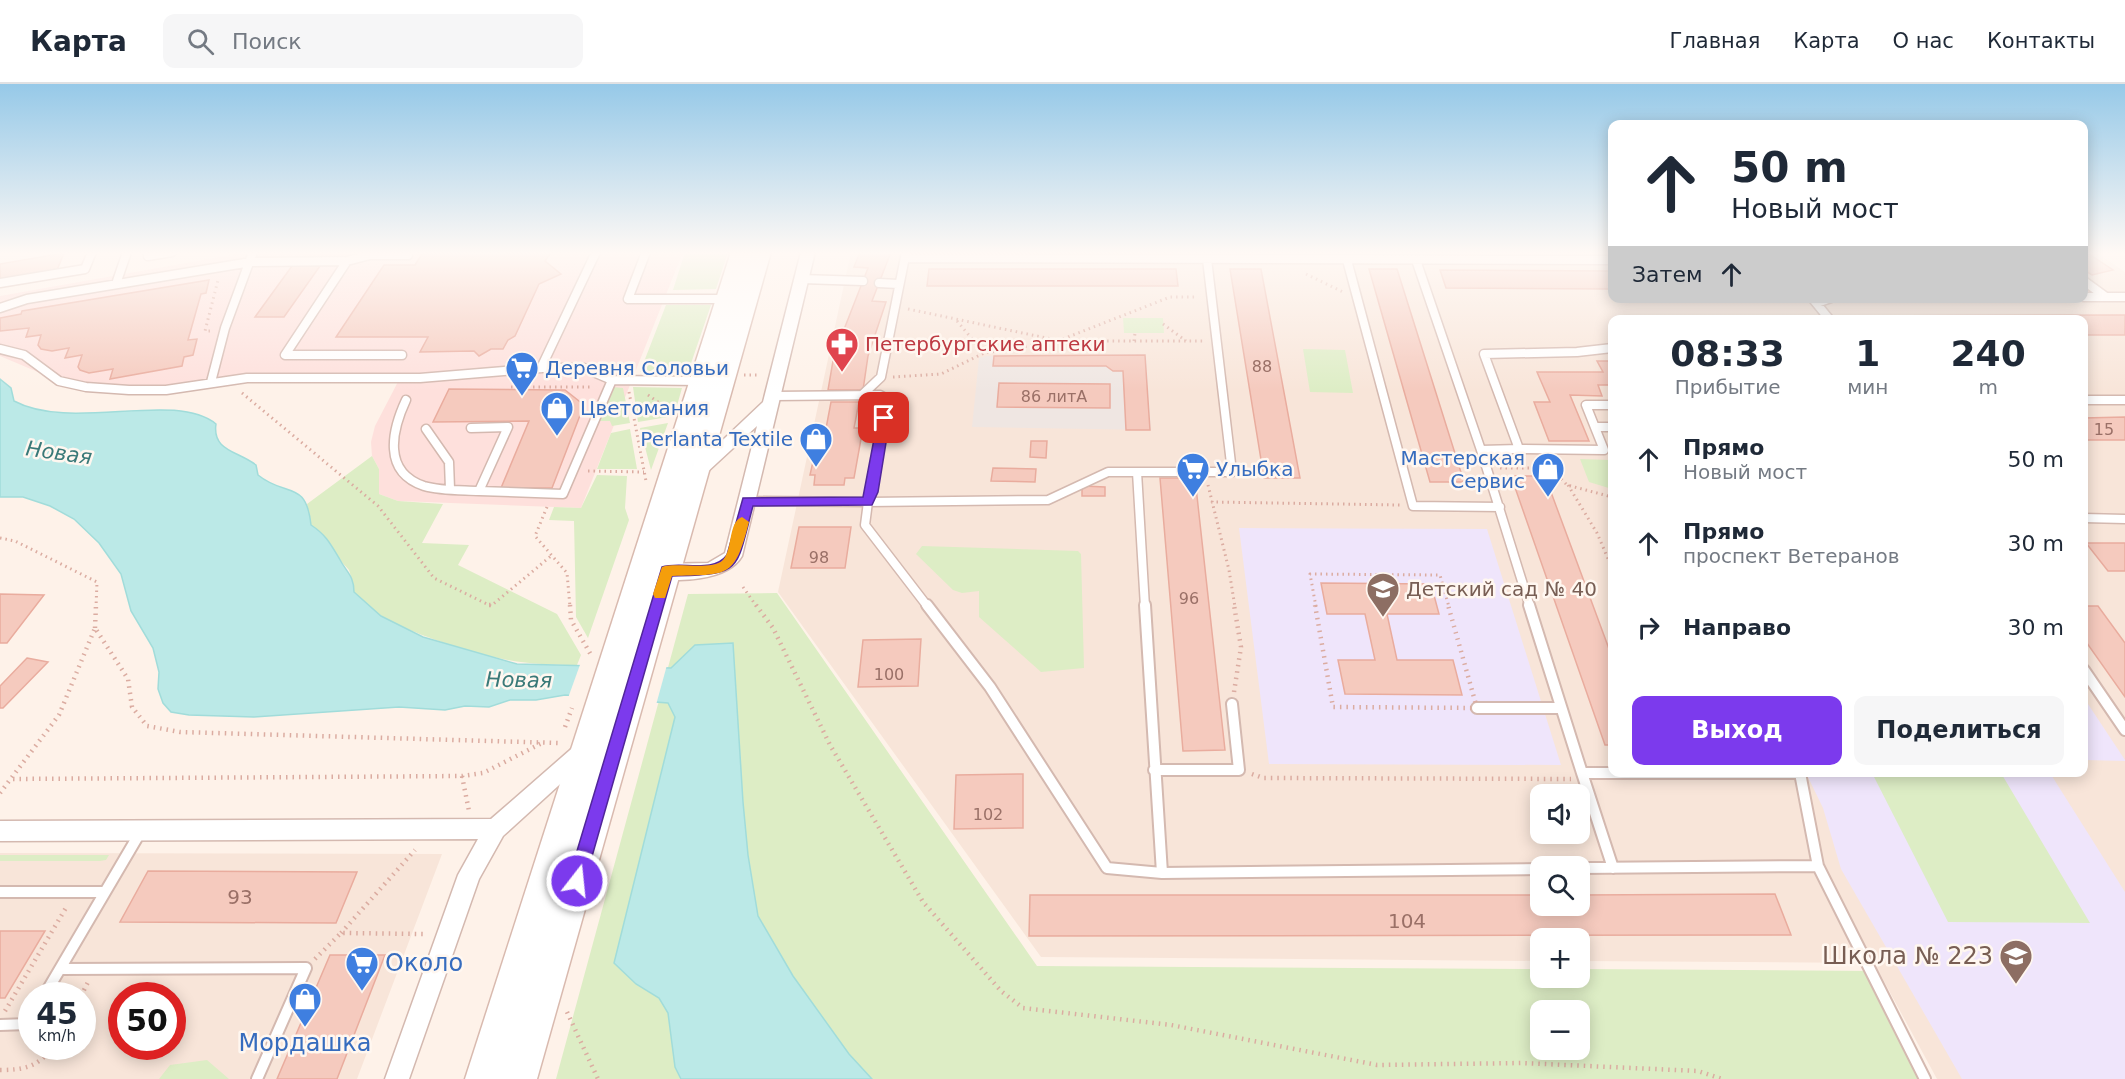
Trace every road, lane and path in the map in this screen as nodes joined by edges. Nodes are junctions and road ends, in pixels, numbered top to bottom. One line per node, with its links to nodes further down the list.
1 (30, 298): 17 (lane)
2 (213, 298): 21 (path)
3 (237, 298): 21 (lane)
4 (322, 298): 30 (lane)
5 (574, 298): 31 (lane)
6 (628, 298): 13 (lane)
7 (748, 298): 56 (main road)
8 (797, 298): 42 (street)
9 (896, 298): 16 (lane)
10 (1166, 298): 23 (path)
11 (1211, 298): 26 (lane)
12 (1429, 298): 52 (lane)
13 (726, 299): 35 (main road)
14 (1357, 299): 67 (lane)
15 (1817, 303): 18 (lane)
16 (895, 306): 19 (path); 32 (lane)
17 (0, 308)
18 (1826, 315)
19 (956, 320): 23 (path); 29 (path)
20 (1163, 324): 25 (path)
21 (225, 328): 36 (lane)
22 (1135, 333): 24 (path)
23 (1060, 340): 24 (path); 29 (path)
24 (1134, 341): 25 (path)
25 (1186, 341): 26 (path)
26 (1216, 341): 58 (lane)
27 (1608, 348): 51 (lane)
28 (0, 349): 36 (lane)
29 (984, 353): 32 (path)
30 (402, 355)
31 (541, 368): 33 (lane); 36 (lane)
32 (881, 377): 40 (lane)
33 (612, 380): 34 (lane); 55 (lane)
34 (629, 380): 35 (lane); 46 (path); 57 (path)
35 (701, 381): 74 (main road)
36 (211, 382)
37 (233, 386): 72 (path)
38 (504, 387): 39 (path)
39 (584, 387)
40 (862, 395): 42 (lane); 65 (lane)
41 (406, 400): 60 (lane)
42 (772, 400): 56 (street); 64 (street)
43 (2088, 400): 44 (lane)
44 (2125, 400)
45 (1608, 405): 47 (lane)
46 (676, 415)
47 (1595, 427): 48 (lane); 53 (lane)
48 (1608, 427)
49 (471, 428): 61 (lane)
50 (426, 429): 60 (lane)
51 (1519, 449): 52 (lane); 53 (lane)
52 (1481, 450): 54 (lane)
53 (1608, 450)
54 (1487, 468): 59 (path); 68 (lane)
55 (573, 471): 57 (path); 61 (lane)
56 (698, 471): 74 (main road)
57 (644, 472): 62 (path)
58 (1137, 472): 65 (lane); 85 (lane)
59 (1567, 485): 63 (path); 73 (path)
60 (450, 489): 61 (lane)
61 (478, 491)
62 (648, 491)
63 (1608, 496)
64 (748, 501): 65 (lane); 74 (street)
65 (868, 502): 102 (lane)
66 (548, 506): 72 (path)
67 (1413, 506): 68 (lane); 79 (path)
68 (1500, 507): 81 (lane)
69 (2088, 518): 70 (lane)
70 (2125, 519)
71 (0, 538): 76 (path)
72 (551, 556): 77 (path)
73 (1608, 558)
74 (654, 571): 77 (main road)
75 (743, 587): 122 (path)
76 (95, 628): 84 (path); 91 (path)
77 (616, 654): 83 (main road)
78 (2088, 676): 82 (lane)
79 (1232, 704): 86 (lane)
80 (1477, 708): 80 (path); 81 (lane)
81 (1560, 708): 87 (lane)
82 (2125, 730)
83 (591, 736): 84 (path); 94 (street); 119 (main road); 120 (main road)
84 (544, 742): 89 (path)
85 (1154, 770): 86 (lane); 102 (lane)
86 (1239, 770): 87 (path)
87 (1582, 773): 88 (lane); 100 (lane)
88 (1608, 773)
89 (462, 776): 91 (path); 93 (path)
90 (1801, 777): 98 (lane)
91 (12, 779): 92 (path)
92 (0, 793)
93 (470, 812)
94 (495, 829): 96 (street); 118 (street)
95 (0, 831): 96 (street)
96 (141, 831): 105 (lane)
97 (415, 850): 106 (path)
98 (1818, 866): 100 (lane); 123 (lane)
99 (1590, 868): 100 (lane)
100 (1613, 868)
101 (1530, 869): 102 (lane)
102 (1162, 873)
103 (0, 892): 104 (lane)
104 (75, 892): 105 (lane); 112 (path)
105 (105, 892): 109 (lane)
106 (341, 933): 107 (path); 108 (path)
107 (423, 934)
108 (306, 968): 109 (lane); 117 (lane)
109 (60, 969): 110 (lane)
110 (52, 982)
111 (567, 1012): 121 (path)
112 (0, 1019)
113 (18, 1024): 114 (lane)
114 (0, 1025)
115 (45, 1060): 116 (path)
116 (0, 1070)
117 (257, 1079)
118 (397, 1079)
119 (483, 1079)
120 (519, 1079)
121 (598, 1079)
122 (1722, 1079)
123 (1925, 1079)

